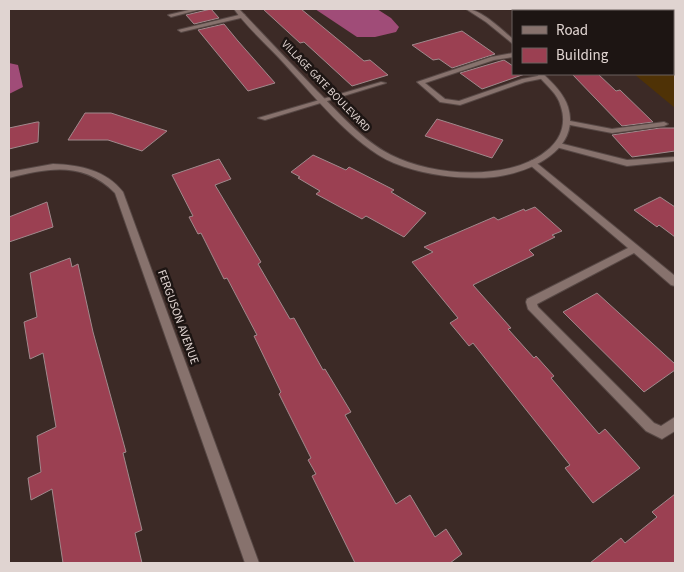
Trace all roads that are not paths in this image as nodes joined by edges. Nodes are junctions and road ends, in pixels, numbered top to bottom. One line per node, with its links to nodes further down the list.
1 (199, 9): 4 (street)
2 (236, 9): 5 (street, VILLAGE GATE BOULEVARD)
3 (468, 9): 7 (street)
4 (171, 15)
5 (243, 16): 6 (street); 11 (street, VILLAGE GATE BOULEVARD)
6 (181, 30)
7 (512, 41)
8 (512, 55): 9 (street)
9 (542, 75): 13 (street)
10 (383, 83): 11 (street)
11 (323, 100): 12 (street); 17 (street, VILLAGE GATE BOULEVARD)
12 (262, 118)
13 (568, 122): 14 (street); 15 (street)
14 (664, 124)
15 (559, 145): 16 (street); 17 (street, VILLAGE GATE BOULEVARD)
16 (675, 158)
17 (533, 163): 19 (street)
18 (9, 175): 22 (street, FERGUSON AVENUE)
19 (635, 248): 20 (street); 21 (street)
20 (675, 282)
21 (675, 423)
22 (252, 563)

